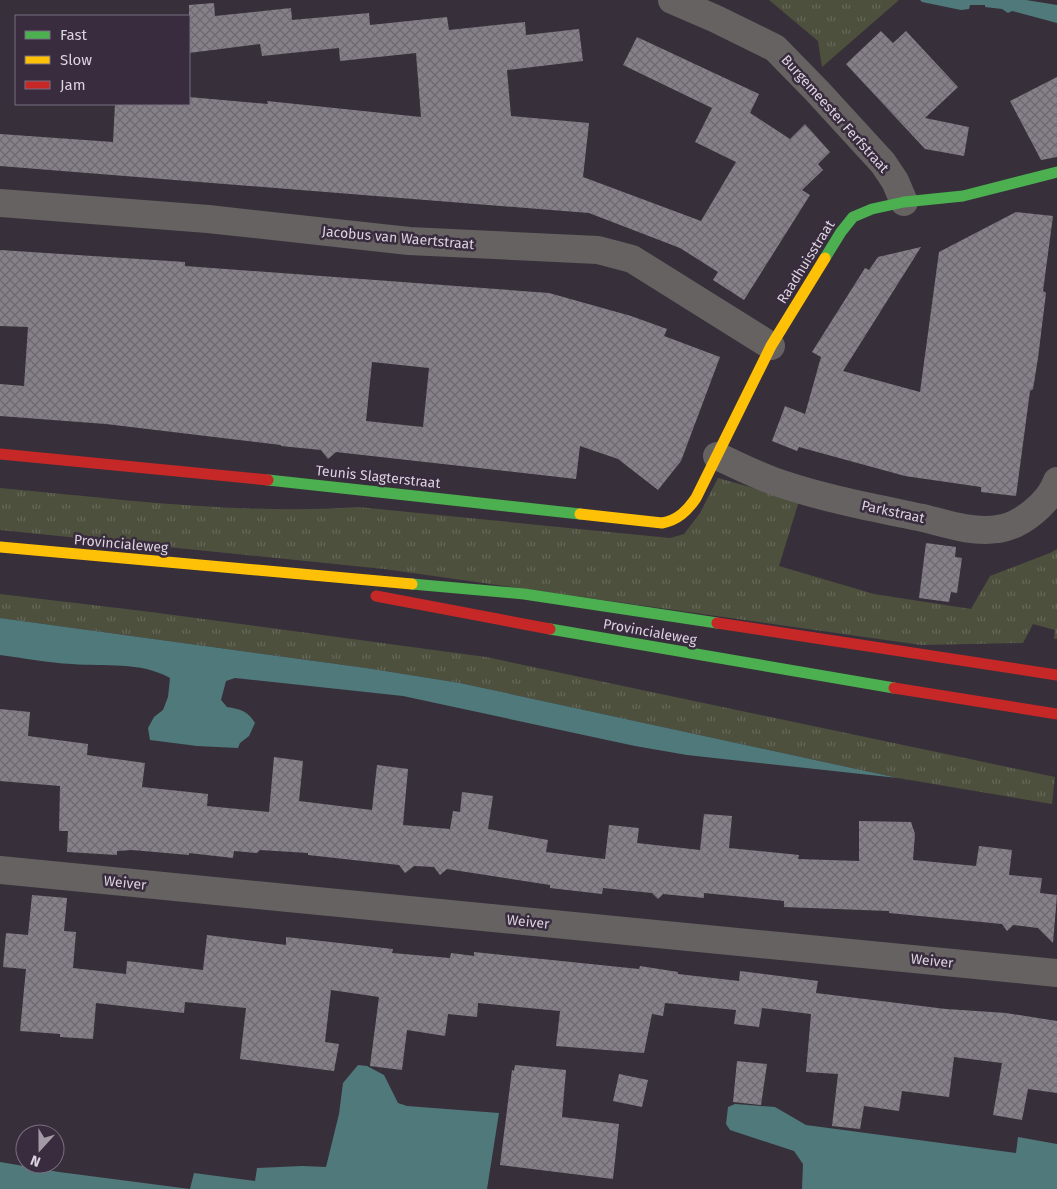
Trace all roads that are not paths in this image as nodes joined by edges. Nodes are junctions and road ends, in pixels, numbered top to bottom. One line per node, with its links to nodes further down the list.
1 (672, 0): 3 (street, Burgemeester Ferfstraat)
2 (1057, 172): 3 (main road, Raadhuisstraat)
3 (904, 202): 5 (main road, Raadhuisstraat)
4 (0, 203): 5 (street, Jacobus van Waertstraat)
5 (771, 346): 7 (main road, Raadhuisstraat)
6 (0, 454): 7 (main road, Teunis Slagterstraat)
7 (717, 456): 8 (street, Parkstraat)
8 (1057, 481)
9 (0, 548): 10 (main road, Provincialeweg)
10 (240, 569): 11 (main road, Provincialeweg); 13 (main road, Provincialeweg)
11 (336, 588)
12 (366, 594): 14 (main road, Provincialeweg)
13 (1057, 676)
14 (1057, 714)
15 (0, 870): 16 (street, Weiver)
16 (1057, 973)

